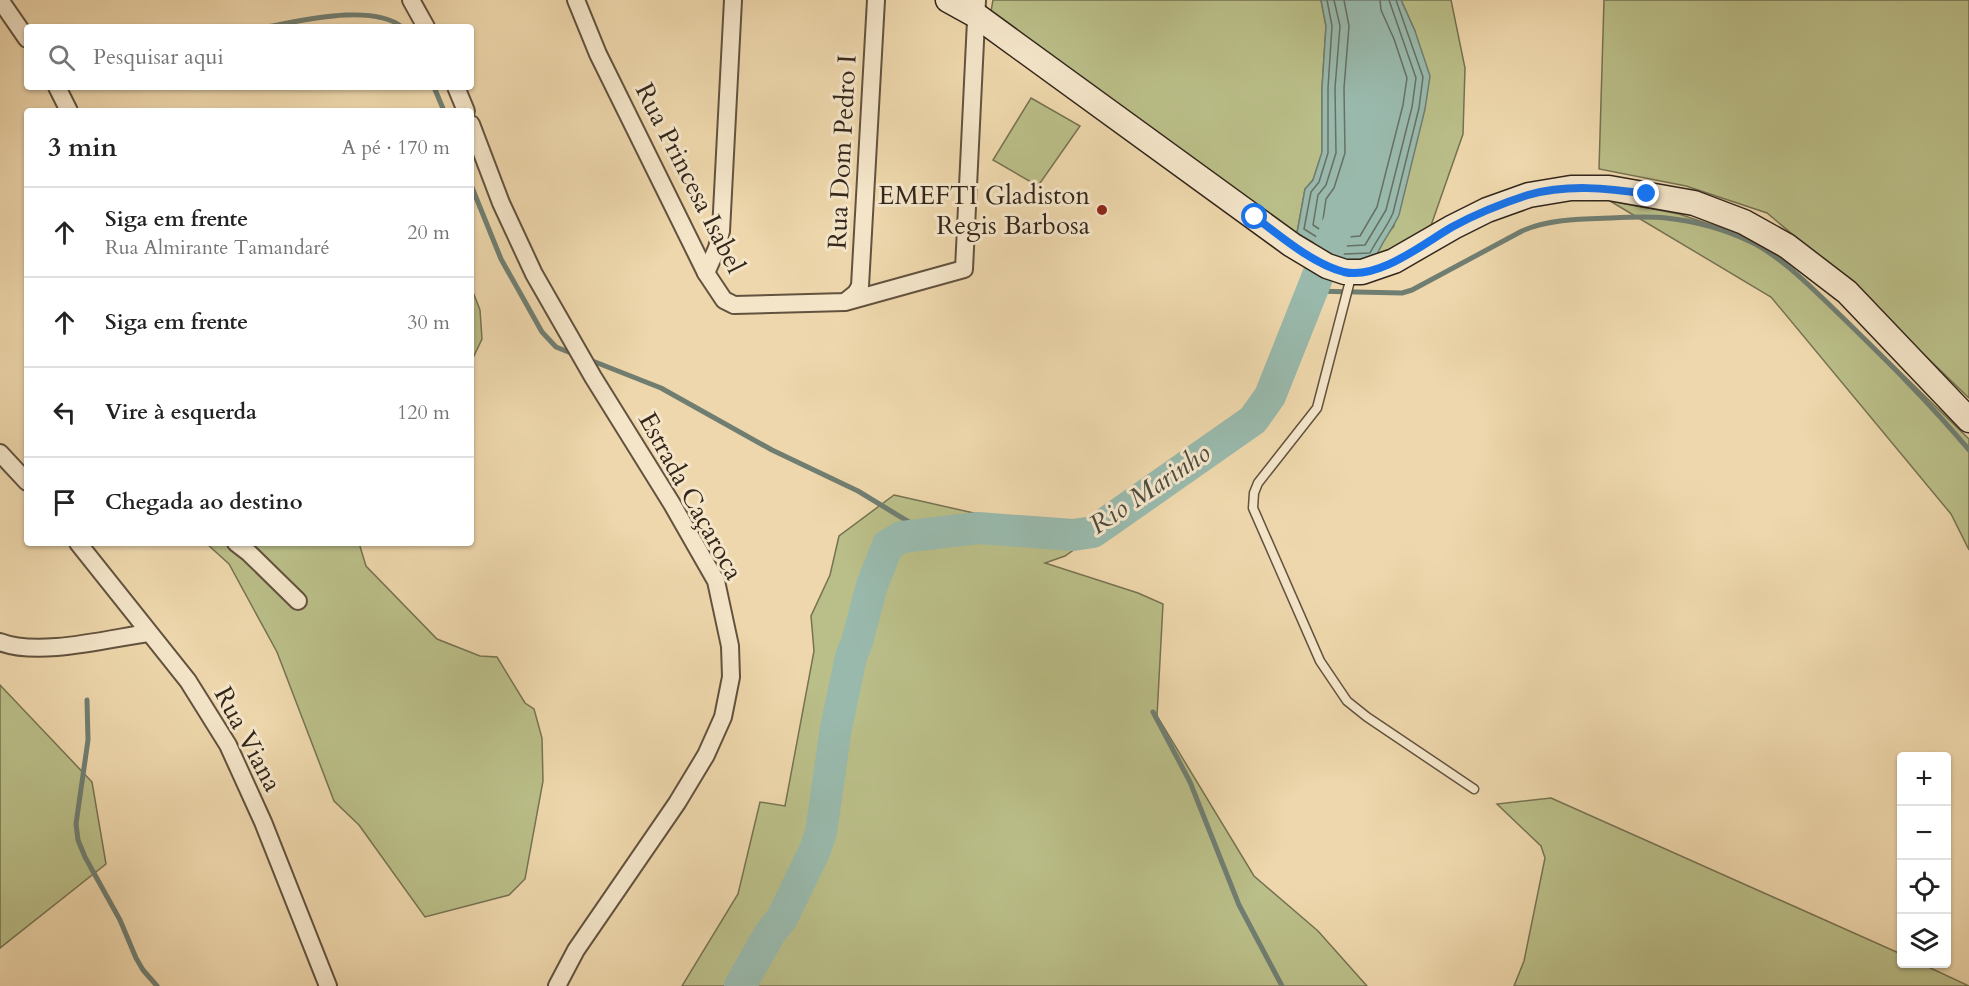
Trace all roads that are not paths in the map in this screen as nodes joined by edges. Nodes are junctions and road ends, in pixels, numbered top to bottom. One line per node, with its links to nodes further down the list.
1 (411, 0): 8 (street)
2 (576, 0): 16 (street, Rua Princesa Isabel)
3 (733, 0): 16 (street)
4 (876, 0): 17 (street, Rua Dom Pedro I)
5 (948, 0): 7 (main road)
6 (1, 2): 9 (street)
7 (977, 8): 15 (main road); 17 (street, Rua Princesa Isabel)
8 (424, 24)
9 (24, 35)
10 (58, 90): 12 (street)
11 (457, 90): 13 (street)
12 (68, 108)
13 (465, 108)
14 (474, 132): 28 (street, Estrada Caçaroca)
15 (1348, 272): 18 (main road); 26 (lane)
16 (706, 273): 17 (street, Rua Princesa Isabel)
17 (845, 302)
18 (1969, 420)
19 (0, 453): 20 (street)
20 (24, 479)
21 (80, 546): 24 (street, Rua Viana)
22 (241, 546): 23 (street)
23 (298, 601)
24 (148, 633): 25 (street); 27 (street, Rua Viana)
25 (0, 642)
26 (1474, 789)
27 (327, 986)
28 (557, 986)

